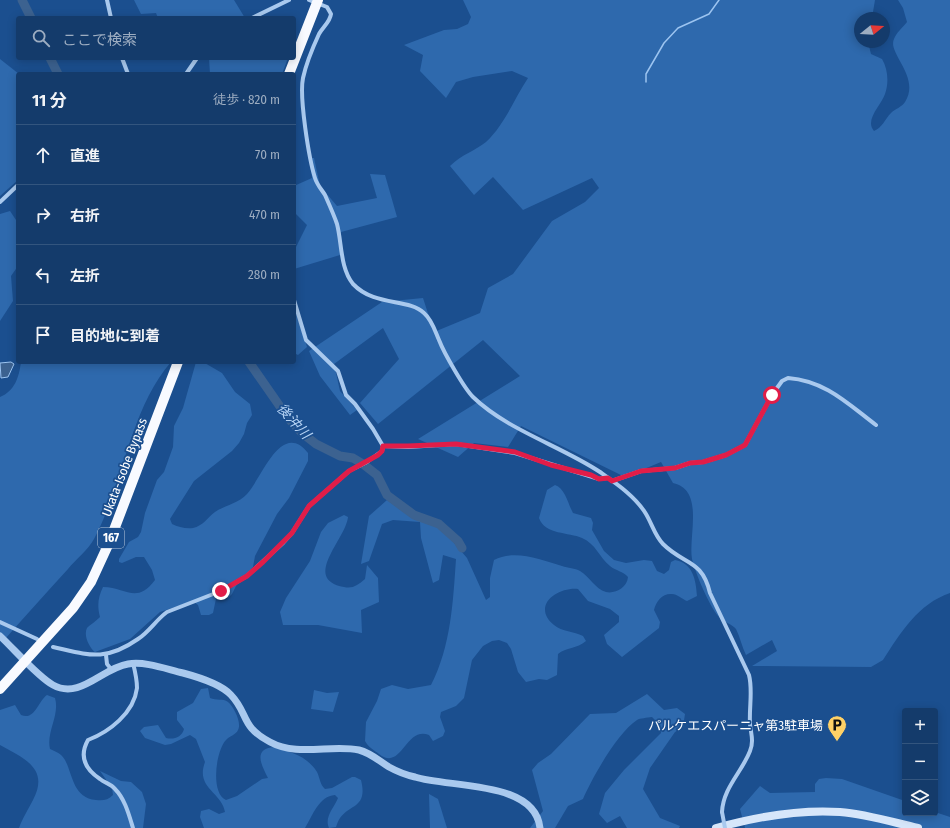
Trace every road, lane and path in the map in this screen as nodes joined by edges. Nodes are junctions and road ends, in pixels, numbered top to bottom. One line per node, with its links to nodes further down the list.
1 (107, 0): 4 (street)
2 (289, 0): 5 (street)
3 (315, 1): 6 (highway); 19 (street)
4 (110, 16)
5 (256, 16)
6 (296, 54)
7 (123, 60): 10 (street)
8 (196, 60): 11 (street)
9 (294, 60): 12 (highway)
10 (127, 72)
11 (187, 72)
12 (290, 72)
13 (16, 188): 14 (street)
14 (0, 202)
15 (296, 307): 18 (street)
16 (177, 364): 26 (highway, Ukata-Isobe Bypass / 167)
17 (876, 425): 20 (street)
18 (383, 446): 19 (street); 25 (street)
19 (608, 478): 20 (street)
20 (612, 481): 33 (street, bridge)
21 (0, 622): 23 (street)
22 (0, 636): 26 (street)
23 (37, 639)
24 (53, 647): 25 (street)
25 (106, 655): 28 (street)
26 (26, 661): 28 (street); 29 (highway, Ukata-Isobe Bypass / 167)
27 (133, 663): 28 (street); 30 (street); 31 (street)
28 (111, 669)
29 (0, 689)
30 (133, 828)
31 (540, 828)
32 (716, 828): 34 (main road)
33 (725, 828)
34 (918, 828)

